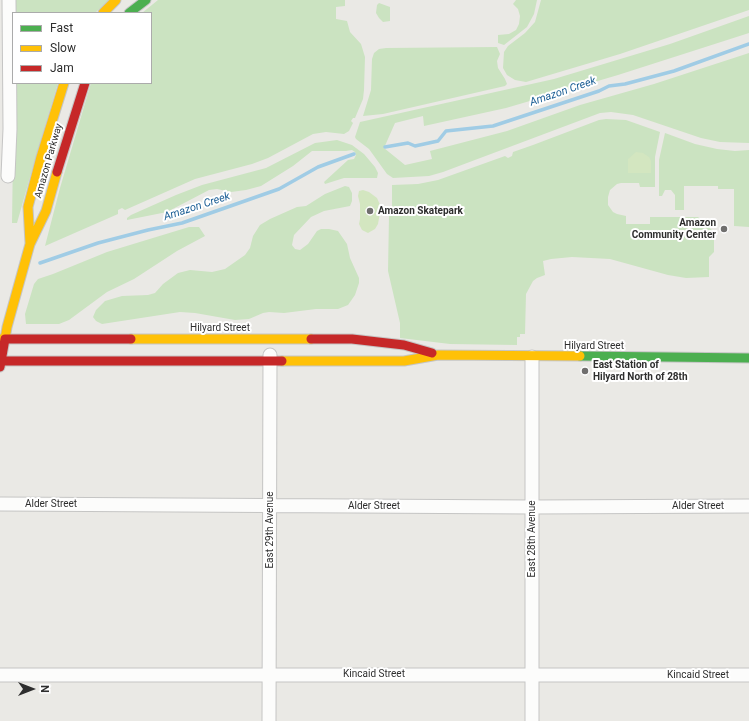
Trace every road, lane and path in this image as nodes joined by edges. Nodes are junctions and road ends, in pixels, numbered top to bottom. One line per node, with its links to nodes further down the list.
1 (9, 0): 6 (street)
2 (116, 0): 4 (main road)
3 (146, 0): 5 (main road)
4 (104, 12)
5 (130, 12)
6 (5, 14): 9 (street)
7 (64, 84): 11 (main road, Amazon Parkway)
8 (85, 84): 11 (main road, Amazon Parkway)
9 (4, 156): 10 (street)
10 (8, 176)
11 (30, 244): 12 (main road, Amazon Parkway)
12 (2, 339): 13 (main road, Hilyard Street); 18 (main road, Amazon Parkway)
13 (271, 339): 14 (main road, Hilyard Street); 17 (street, East 29th Avenue)
14 (438, 355): 15 (main road, Hilyard Street); 17 (main road, Hilyard Street)
15 (532, 357): 16 (main road, Hilyard Street); 22 (street, East 28th Avenue)
16 (749, 358)
17 (270, 361): 18 (main road, Hilyard Street); 20 (street, East 29th Avenue)
18 (0, 363)
19 (0, 504): 20 (street, Alder Street)
20 (270, 505): 22 (street, Alder Street); 23 (street, East 29th Avenue)
21 (749, 506): 22 (street, Alder Street)
22 (532, 507): 25 (street, East 28th Avenue)
23 (269, 674): 24 (street, Kincaid Street); 25 (street, Kincaid Street); 27 (street, East 29th Avenue)
24 (0, 675)
25 (532, 675): 26 (street, Kincaid Street); 28 (street, East 28th Avenue)
26 (749, 675)
27 (269, 721)
28 (532, 721)

